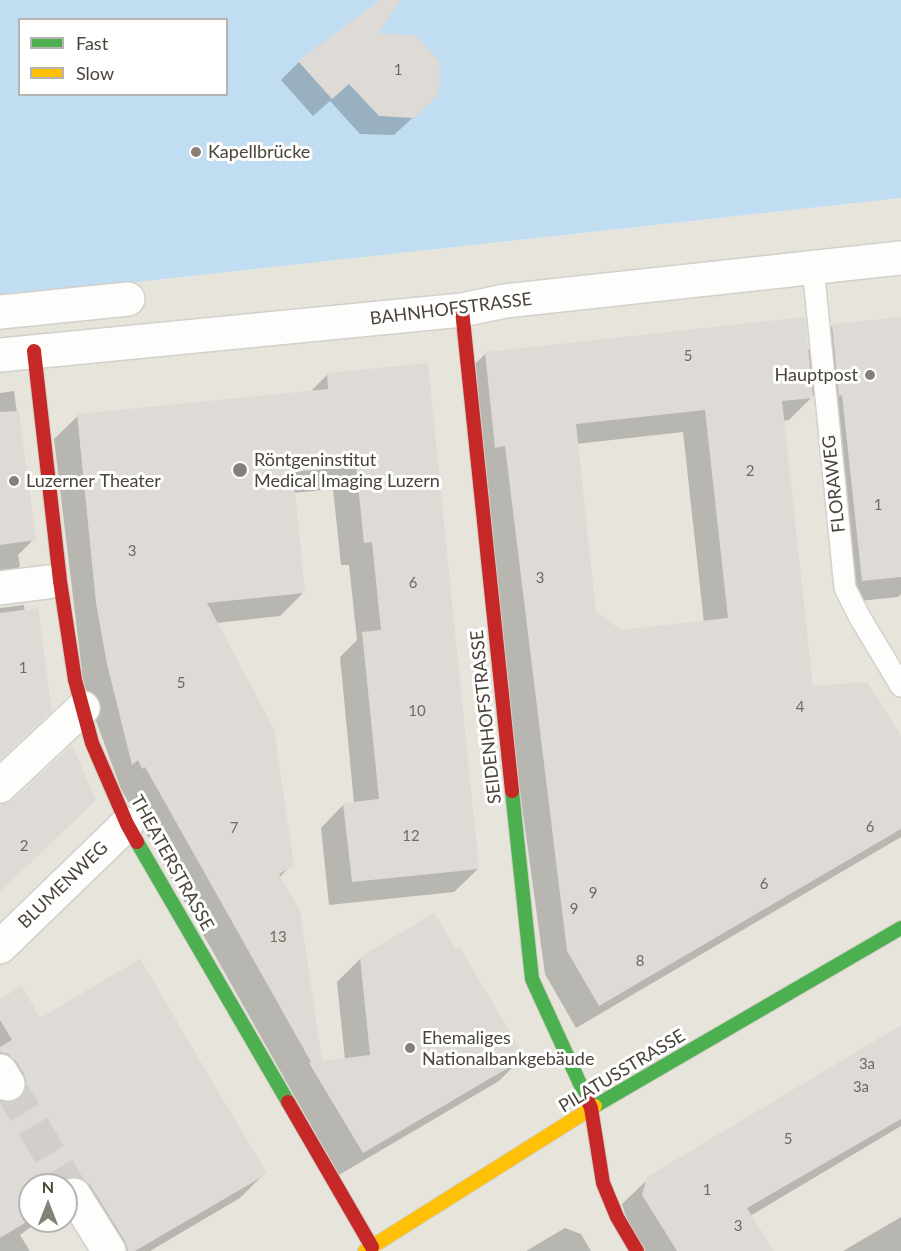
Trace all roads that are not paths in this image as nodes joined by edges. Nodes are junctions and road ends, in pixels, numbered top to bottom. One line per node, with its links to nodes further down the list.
1 (901, 258): 2 (street, BAHNHOFSTRASSE)
2 (813, 267): 4 (street, BAHNHOFSTRASSE); 10 (lane, FLORAWEG)
3 (128, 299): 5 (street)
4 (462, 310): 6 (street, BAHNHOFSTRASSE); 16 (street, SEIDENHOFSTRASSE)
5 (0, 312)
6 (34, 351): 7 (street, BAHNHOFSTRASSE); 11 (street, THEATERSTRASSE)
7 (0, 355)
8 (48, 582): 9 (street)
9 (0, 588)
10 (901, 686)
11 (83, 708): 12 (street); 13 (street, THEATERSTRASSE)
12 (0, 786)
13 (127, 824): 15 (street, BLUMENWEG); 18 (street, THEATERSTRASSE)
14 (901, 928): 16 (street, PILATUSSTRASSE)
15 (0, 946)
16 (591, 1108): 18 (street, PILATUSSTRASSE); 20 (street, SEIDENHOFSTRASSE)
17 (78, 1201): 19 (street)
18 (368, 1249)
19 (109, 1251)
20 (637, 1251)

